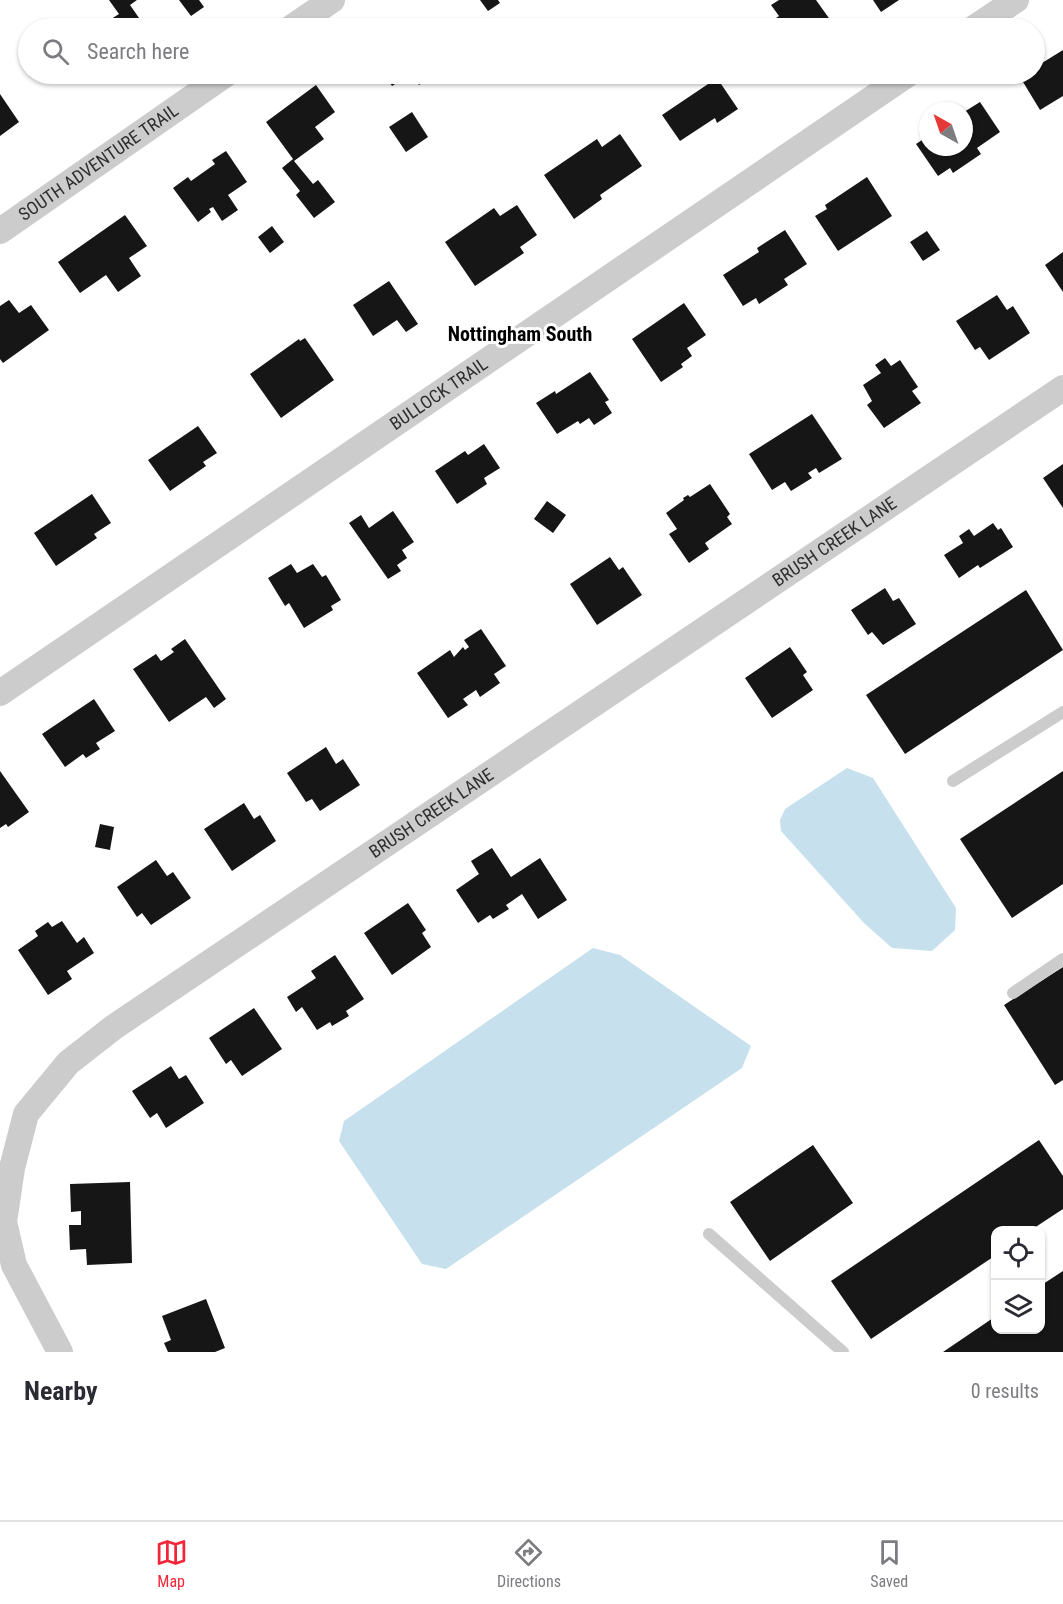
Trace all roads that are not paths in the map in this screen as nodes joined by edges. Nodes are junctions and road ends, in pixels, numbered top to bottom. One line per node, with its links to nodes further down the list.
1 (332, 0): 3 (street)
2 (1016, 0): 4 (street)
3 (306, 18)
4 (989, 18)
5 (212, 84): 7 (street, SOUTH ADVENTURE TRAIL)
6 (893, 84): 9 (street, BULLOCK TRAIL)
7 (0, 231)
8 (1063, 387): 15 (street, BRUSH CREEK LANE)
9 (0, 693)
10 (1063, 712): 11 (lane)
11 (953, 781)
12 (1063, 959): 13 (lane)
13 (1013, 993)
14 (709, 1234): 16 (lane)
15 (60, 1352)
16 (843, 1352)

